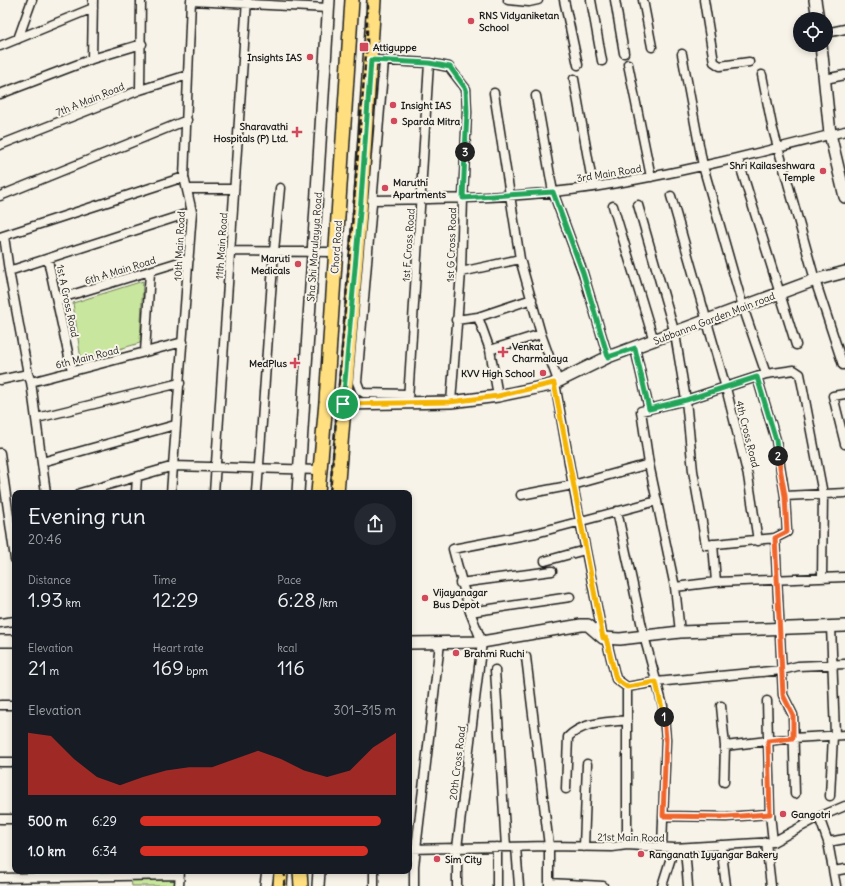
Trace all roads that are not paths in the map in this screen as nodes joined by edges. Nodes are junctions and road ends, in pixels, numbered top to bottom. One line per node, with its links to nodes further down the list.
1 (32, 0): 20 (street)
2 (141, 0): 21 (street)
3 (191, 0): 14 (street); 35 (street, 10th Main Road)
4 (352, 0): 72 (main road, Chord Road)
5 (374, 0): 28 (main road, Chord Road)
6 (508, 0): 7 (street)
7 (538, 0)
8 (564, 0): 34 (street)
9 (590, 0): 30 (street)
10 (615, 0): 25 (street)
11 (643, 0): 23 (street)
12 (704, 0): 31 (street)
13 (815, 0): 17 (street)
14 (247, 1): 16 (street); 56 (street, 11th Main Road)
15 (93, 4): 20 (street); 27 (street)
16 (329, 4): 71 (street, Sha Shi Marulayya Road)
17 (817, 12)
18 (845, 29): 19 (street)
19 (833, 32)
20 (18, 39): 22 (street)
21 (142, 44): 27 (street); 40 (street)
22 (0, 46)
23 (652, 47)
24 (822, 52): 38 (street)
25 (624, 53)
26 (682, 54): 50 (street)
27 (92, 59): 41 (street)
28 (371, 60): 29 (street, 1st G Cross Road); 112 (main road, Chord Road)
29 (384, 61): 32 (street, 1st G Cross Road); 64 (street)
30 (602, 61)
31 (749, 62)
32 (429, 63): 62 (street, 1st G Cross Road); 63 (street, 1st F Cross Road)
33 (628, 64): 51 (street)
34 (578, 65)
35 (188, 75): 40 (street, 7th A Main Road); 44 (street, 10th Main Road)
36 (762, 75): 48 (street)
37 (845, 75): 38 (street)
38 (825, 79): 46 (street)
39 (574, 80): 53 (street)
40 (140, 90): 47 (street, 7th A Main Road)
41 (0, 94)
42 (494, 94): 59 (street)
43 (536, 96): 57 (street)
44 (187, 120): 52 (street, 10th Main Road); 60 (street)
45 (845, 131): 46 (street, 3rd Main Road)
46 (830, 134): 48 (street, 3rd Main Road); 58 (street)
47 (0, 146)
48 (779, 148): 49 (street, 3rd Main Road); 80 (street)
49 (738, 158): 50 (street, 3rd Main Road); 81 (street)
50 (703, 166): 51 (street, 3rd Main Road); 84 (street)
51 (650, 176): 53 (street, 3rd Main Road)
52 (184, 177): 55 (street, 10th Main Road); 68 (street)
53 (593, 187): 57 (street, 3rd Main Road)
54 (280, 188): 70 (street)
55 (186, 189): 56 (street); 67 (street, 10th Main Road)
56 (234, 189): 69 (street, 11th Main Road)
57 (553, 192): 59 (street, 3rd Main Road); 96 (street)
58 (845, 194)
59 (510, 195): 62 (street, 3rd Main Road); 74 (street)
60 (0, 196)
61 (671, 196): 87 (street, 4th Cross Road)
62 (463, 198): 63 (street, 3rd Main Road); 78 (street, 1st G Cross Road)
63 (422, 199): 64 (street, 3rd Main Road); 108 (street, 1st F Cross Road)
64 (372, 200): 108 (street)
65 (638, 205): 89 (street)
66 (614, 206): 90 (street)
67 (192, 212): 73 (street, 10th Main Road); 75 (street)
68 (2, 237): 76 (street)
69 (230, 251): 70 (street); 122 (street, 11th Main Road)
70 (274, 251): 71 (street); 123 (street)
71 (313, 252): 72 (street); 124 (street, Sha Shi Marulayya Road)
72 (336, 252): 110 (main road, Chord Road)
73 (189, 259): 77 (street, 6th A Main Road); 91 (street, 10th Main Road)
74 (520, 259): 78 (street); 83 (street)
75 (48, 260): 76 (street); 82 (street, 1st A Cross Road)
76 (9, 271): 101 (street)
77 (150, 272): 82 (street, 6th A Main Road); 95 (street)
78 (461, 272): 86 (street, 1st G Cross Road)
79 (845, 272): 80 (street, Subbanna Garden Main road)
80 (815, 280): 81 (street, Subbanna Garden Main road); 97 (street)
81 (779, 293): 84 (street, Subbanna Garden Main road); 92 (street)
82 (58, 299): 98 (street, 1st A Cross Road)
83 (532, 299): 85 (street); 88 (street)
84 (743, 307): 87 (street, Subbanna Garden Main road); 99 (street)
85 (478, 317): 86 (street); 94 (street)
86 (456, 320): 111 (street, 1st G Cross Road)
87 (707, 322): 89 (street, Subbanna Garden Main road); 105 (street, 4th Cross Road)
88 (541, 334): 94 (street); 103 (street)
89 (674, 334): 90 (street, Subbanna Garden Main road); 109 (street)
90 (654, 341): 93 (street, Subbanna Garden Main road)
91 (183, 342): 95 (street, 6th Main Road); 104 (street, 10th Main Road)
92 (796, 345)
93 (635, 348): 96 (street, Subbanna Garden Main road); 113 (street)
94 (490, 350): 107 (street)
95 (145, 352): 98 (street, 6th Main Road)
96 (608, 357): 103 (street, Subbanna Garden Main road)
97 (845, 364)
98 (72, 371): 101 (street, 6th Main Road)
99 (766, 374): 100 (street); 139 (street)
100 (757, 377): 105 (street); 141 (street)
101 (29, 378): 102 (street, 6th Main Road); 114 (street)
102 (0, 380)
103 (556, 382): 107 (street, Subbanna Garden Main road); 128 (street)
104 (180, 383): 114 (street); 115 (street, 10th Main Road)
105 (726, 388): 109 (street); 147 (street, 4th Cross Road)
106 (845, 394): 116 (street)
107 (498, 396): 111 (street, Subbanna Garden Main road)
108 (408, 399): 111 (street, Subbanna Garden Main road); 112 (street, Subbanna Garden Main road)
109 (686, 400): 113 (street); 148 (street)
110 (326, 402): 112 (street, Subbanna Garden Main road); 125 (main road, Chord Road)
111 (450, 402)
112 (343, 404): 137 (main road, Chord Road)
113 (649, 409): 120 (street)
114 (37, 418): 119 (street)
115 (176, 425): 119 (street); 121 (street, 10th Main Road)
116 (844, 430): 117 (street)
117 (845, 444)
118 (0, 453): 126 (street)
119 (42, 462): 129 (street)
120 (649, 464): 128 (street); 142 (street)
121 (174, 466): 122 (street); 127 (street); 132 (street, 10th Main Road)
122 (215, 467): 123 (street); 133 (street, 11th Main Road)
123 (259, 467): 124 (street); 134 (street)
124 (300, 468): 125 (street); 135 (street, Sha Shi Marulayya Road)
125 (320, 470): 136 (main road, Chord Road)
126 (1, 471): 146 (street)
127 (136, 477): 130 (street); 131 (street)
128 (573, 485): 140 (street); 144 (street)
129 (46, 490)
130 (92, 490)
131 (136, 490)
132 (171, 490)
133 (214, 490)
134 (257, 490)
135 (298, 490)
136 (318, 490)
137 (337, 490)
138 (845, 493): 139 (street)
139 (823, 494): 141 (street); 153 (street)
140 (521, 495)
141 (785, 496): 145 (street)
142 (657, 501): 143 (street); 157 (street)
143 (617, 511): 144 (street); 166 (street)
144 (580, 521): 149 (street); 156 (street)
145 (775, 538): 147 (street); 154 (street)
146 (12, 540)
147 (758, 541): 148 (street)
148 (714, 544): 155 (street)
149 (586, 550): 150 (street); 167 (street)
150 (545, 561)
151 (552, 572): 156 (street)
152 (845, 577): 153 (street)
153 (822, 578): 154 (street)
154 (776, 581): 155 (street); 164 (street)
155 (716, 582): 157 (street)
156 (460, 583): 159 (street)
157 (675, 587): 165 (street)
158 (570, 597): 159 (street)
159 (470, 612): 170 (street)
160 (12, 621): 161 (street)
161 (0, 623)
162 (832, 626): 163 (street); 164 (street); 175 (street)
163 (845, 626)
164 (779, 628): 165 (street); 177 (street)
165 (680, 632): 166 (street)
166 (644, 636): 167 (street); 178 (street)
167 (605, 638): 170 (street); 179 (street)
168 (0, 641): 169 (street)
169 (12, 641)
170 (482, 642): 172 (street); 213 (street, 20th Cross Road)
171 (412, 643): 172 (street)
172 (440, 643): 217 (street)
173 (526, 657): 207 (street)
174 (845, 664): 175 (street)
175 (832, 665): 177 (street); 186 (street)
176 (495, 670): 209 (street)
177 (782, 670): 178 (street); 187 (street)
178 (656, 682): 179 (street); 199 (street)
179 (627, 687): 184 (street)
180 (767, 701): 188 (street)
181 (0, 705): 182 (street)
182 (12, 705)
183 (721, 706): 189 (street)
184 (627, 720): 194 (street); 208 (street)
185 (845, 734): 186 (street)
186 (834, 735): 187 (street); 196 (street)
187 (793, 738): 188 (street); 195 (street)
188 (768, 741): 189 (street); 198 (street)
189 (725, 746): 193 (street)
190 (0, 762): 191 (street)
191 (12, 762)
192 (587, 764): 211 (street)
193 (724, 782)
194 (566, 789)
195 (796, 794)
196 (830, 796)
197 (845, 806): 200 (street, 21st Main Road)
198 (770, 814): 199 (street); 204 (street)
199 (663, 816): 212 (street)
200 (819, 816): 204 (street, 21st Main Road); 205 (street)
201 (0, 819): 202 (street)
202 (12, 819)
203 (845, 839): 205 (street)
204 (770, 842): 206 (street, 21st Main Road); 243 (street)
205 (828, 842): 219 (street)
206 (721, 845): 216 (street, 21st Main Road); 242 (street)
207 (549, 846): 210 (street, 21st Main Road); 211 (street, 21st Main Road); 228 (street)
208 (627, 846): 211 (street, 21st Main Road); 212 (street, 21st Main Road)
209 (506, 847): 210 (street, 21st Main Road); 214 (street, 21st Main Road)
210 (516, 847): 238 (street)
211 (584, 847)
212 (662, 847): 215 (street, 21st Main Road)
213 (457, 848): 214 (street, 21st Main Road); 217 (street, 21st Main Road); 236 (street, 20th Cross Road)
214 (497, 848): 237 (street)
215 (674, 848): 216 (street, 21st Main Road); 240 (street)
216 (685, 848): 241 (street)
217 (413, 849): 235 (street)
218 (845, 869): 219 (street)
219 (834, 871): 244 (street)
220 (144, 874): 227 (street)
221 (180, 874): 229 (street)
222 (268, 874): 230 (street)
223 (281, 874): 231 (main road)
224 (300, 874): 232 (main road)
225 (320, 874): 233 (street)
226 (374, 874): 234 (street)
227 (0, 878)
228 (549, 884): 239 (street)
229 (178, 886)
230 (266, 886)
231 (280, 886)
232 (301, 886)
233 (318, 886)
234 (374, 886)
235 (414, 886)
236 (457, 886)
237 (497, 886)
238 (519, 886)
239 (603, 886)
240 (662, 886)
241 (688, 886)
242 (726, 886)
243 (771, 886)
244 (836, 886)

